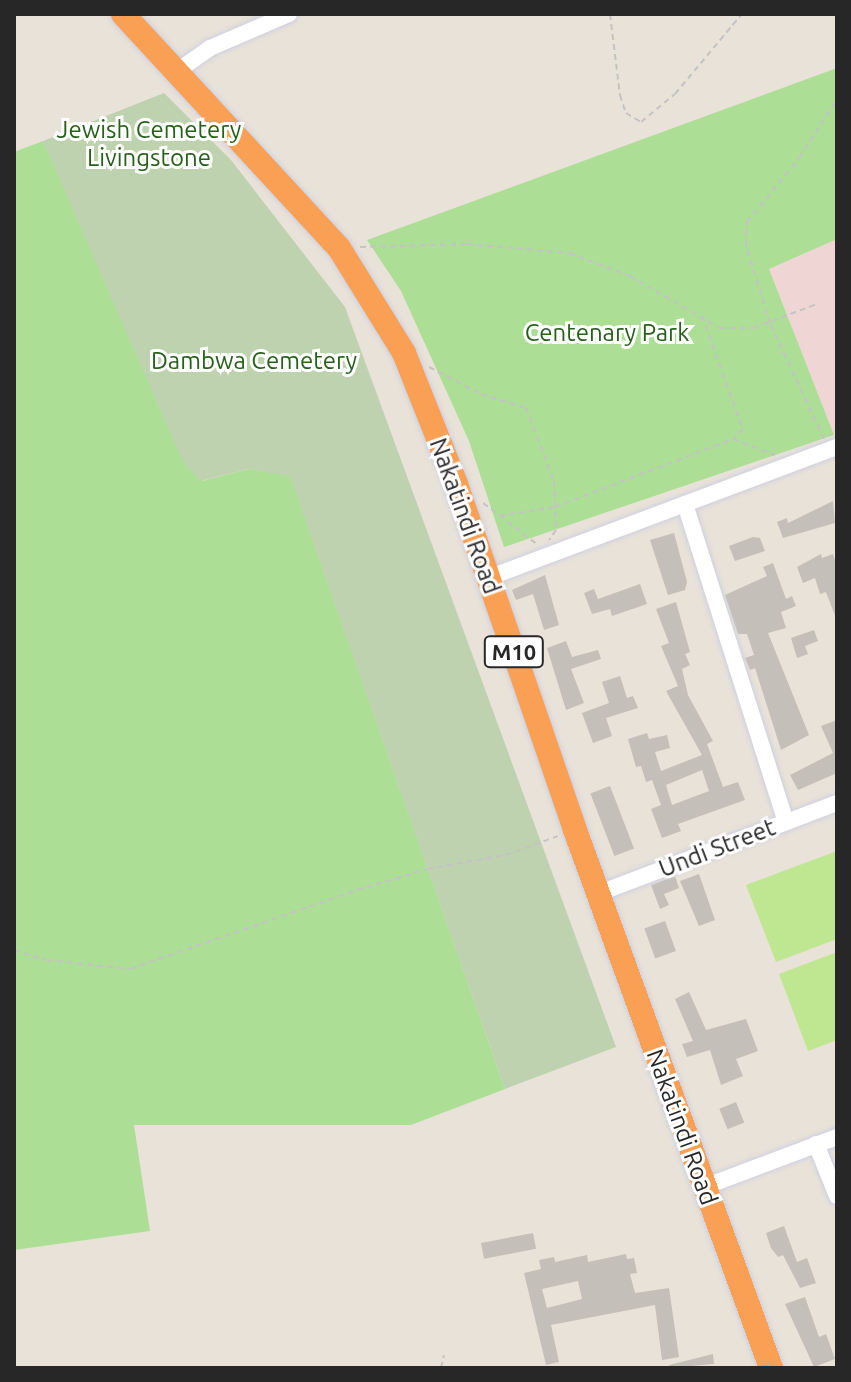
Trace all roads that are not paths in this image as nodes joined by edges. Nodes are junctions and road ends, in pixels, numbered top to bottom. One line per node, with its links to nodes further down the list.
1 (123, 14): 3 (highway, Nakatindi Road / M10)
2 (289, 14): 3 (street)
3 (176, 72): 6 (highway, Nakatindi Road / M10)
4 (833, 449): 5 (street)
5 (685, 504): 6 (street); 8 (street)
6 (488, 578): 9 (highway, Nakatindi Road / M10)
7 (837, 803): 8 (street, Undi Street)
8 (786, 822): 9 (street, Undi Street)
9 (597, 894): 12 (highway, Nakatindi Road / M10)
10 (837, 1137): 11 (street)
11 (816, 1144): 12 (street); 13 (street)
12 (704, 1187): 14 (highway, Nakatindi Road / M10)
13 (837, 1196)
14 (771, 1368)

